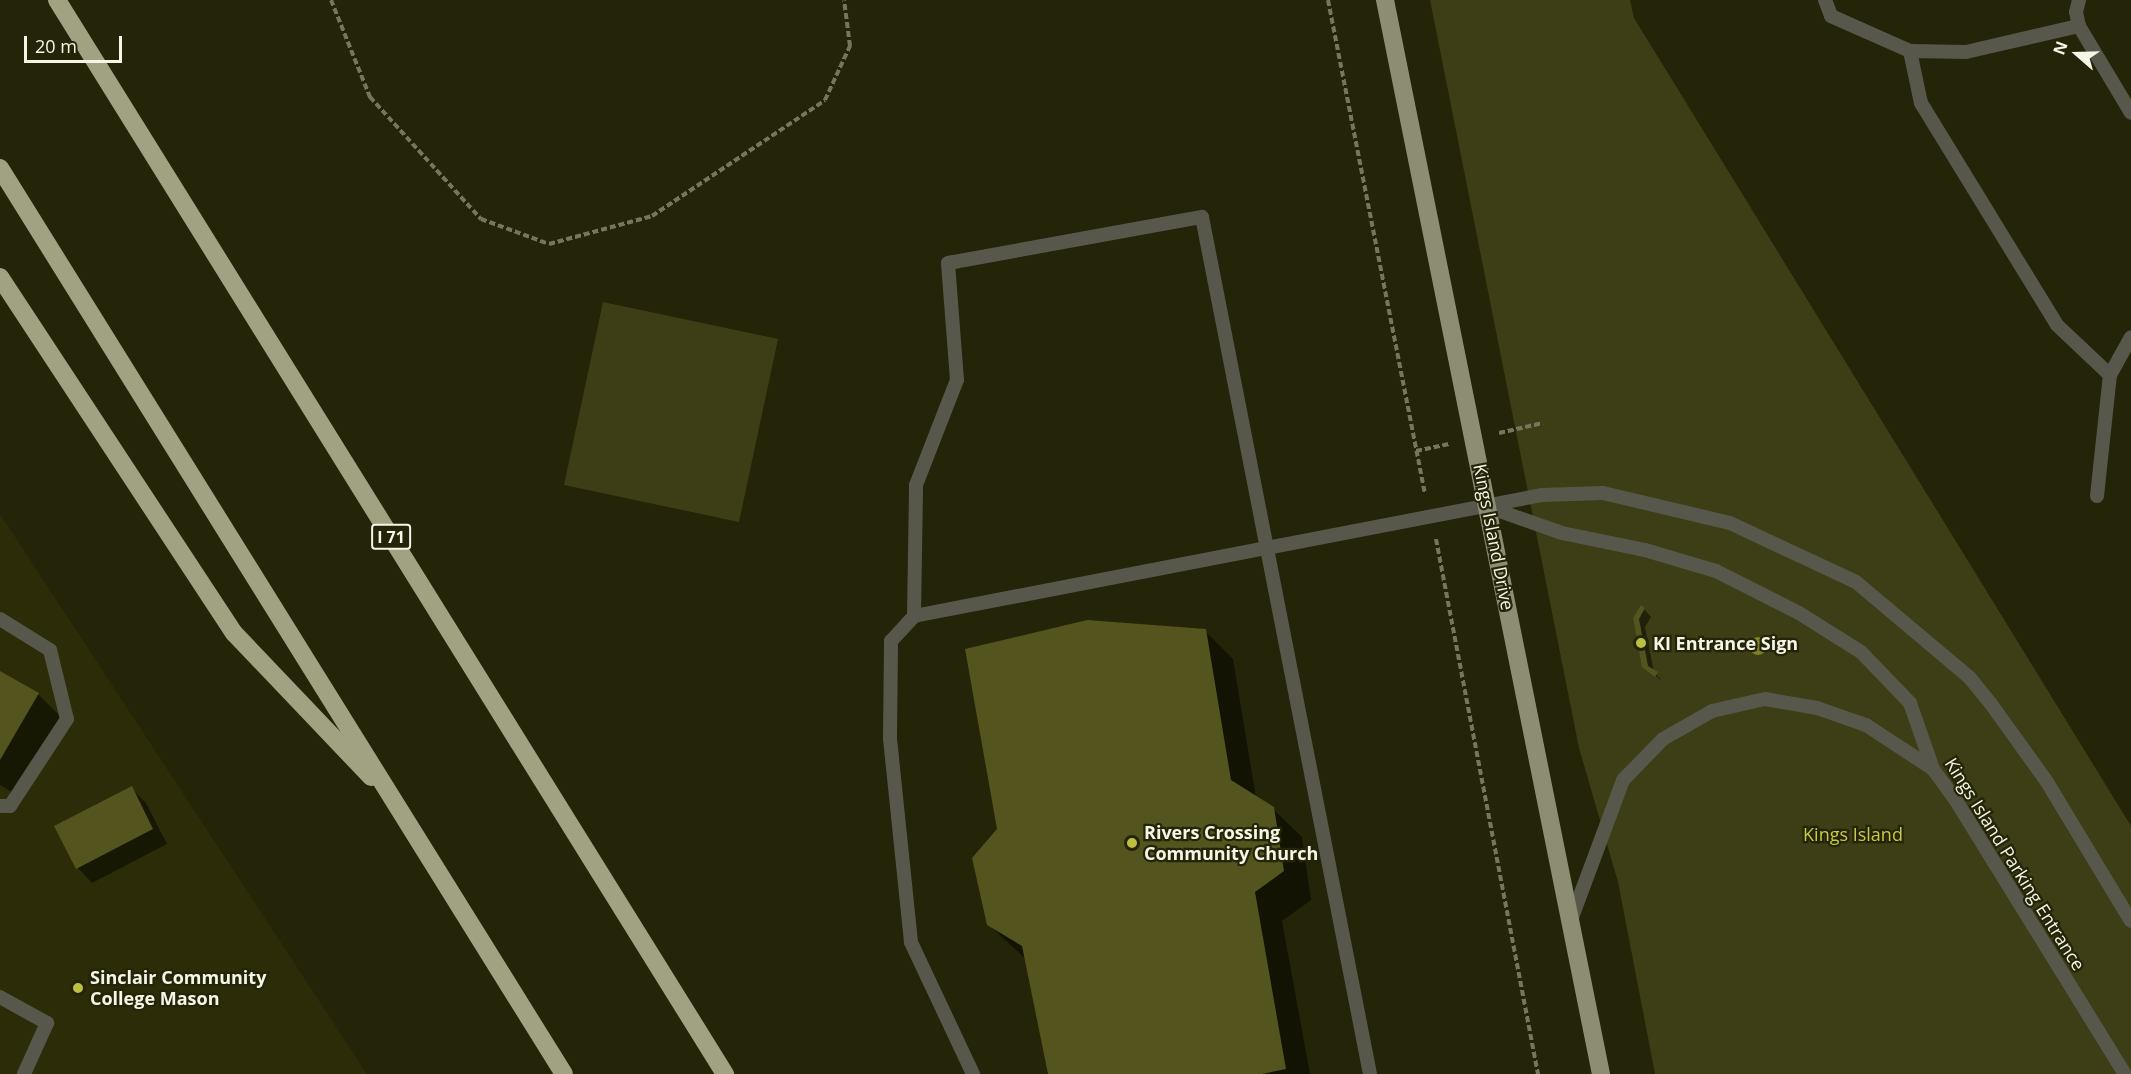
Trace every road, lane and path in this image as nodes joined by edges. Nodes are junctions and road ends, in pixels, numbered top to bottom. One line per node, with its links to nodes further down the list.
1 (57, 0): 30 (highway, I 71)
2 (331, 0): 3 (path)
3 (844, 0)
4 (1328, 0): 15 (path)
5 (1386, 0): 17 (main road, Kings Island Drive)
6 (1825, 0): 9 (lane)
7 (2079, 0): 8 (lane)
8 (2079, 26): 9 (lane); 10 (lane)
9 (1910, 51): 14 (lane)
10 (2131, 113)
11 (0, 168): 24 (highway)
12 (0, 277): 24 (highway)
13 (2131, 337): 14 (lane)
14 (2110, 375): 16 (lane)
15 (1416, 451)
16 (2097, 496)
17 (1488, 507): 18 (lane); 22 (lane, Kings Island Parking Entrance); 25 (main road, Kings Island Drive); 26 (lane)
18 (1268, 546): 20 (lane); 20 (lane); 32 (lane)
19 (1443, 570): 33 (path)
20 (914, 616): 31 (lane)
21 (0, 619): 23 (lane)
22 (1933, 769): 25 (lane); 35 (lane, Kings Island Parking Entrance)
23 (0, 806)
24 (400, 808): 29 (highway)
25 (1570, 920): 34 (main road, Kings Island Drive)
26 (2131, 921)
27 (0, 997): 28 (lane)
28 (24, 1074)
29 (564, 1074)
30 (724, 1074)
31 (973, 1074)
32 (1370, 1074)
33 (1538, 1074)
34 (1600, 1074)
35 (2126, 1074)

